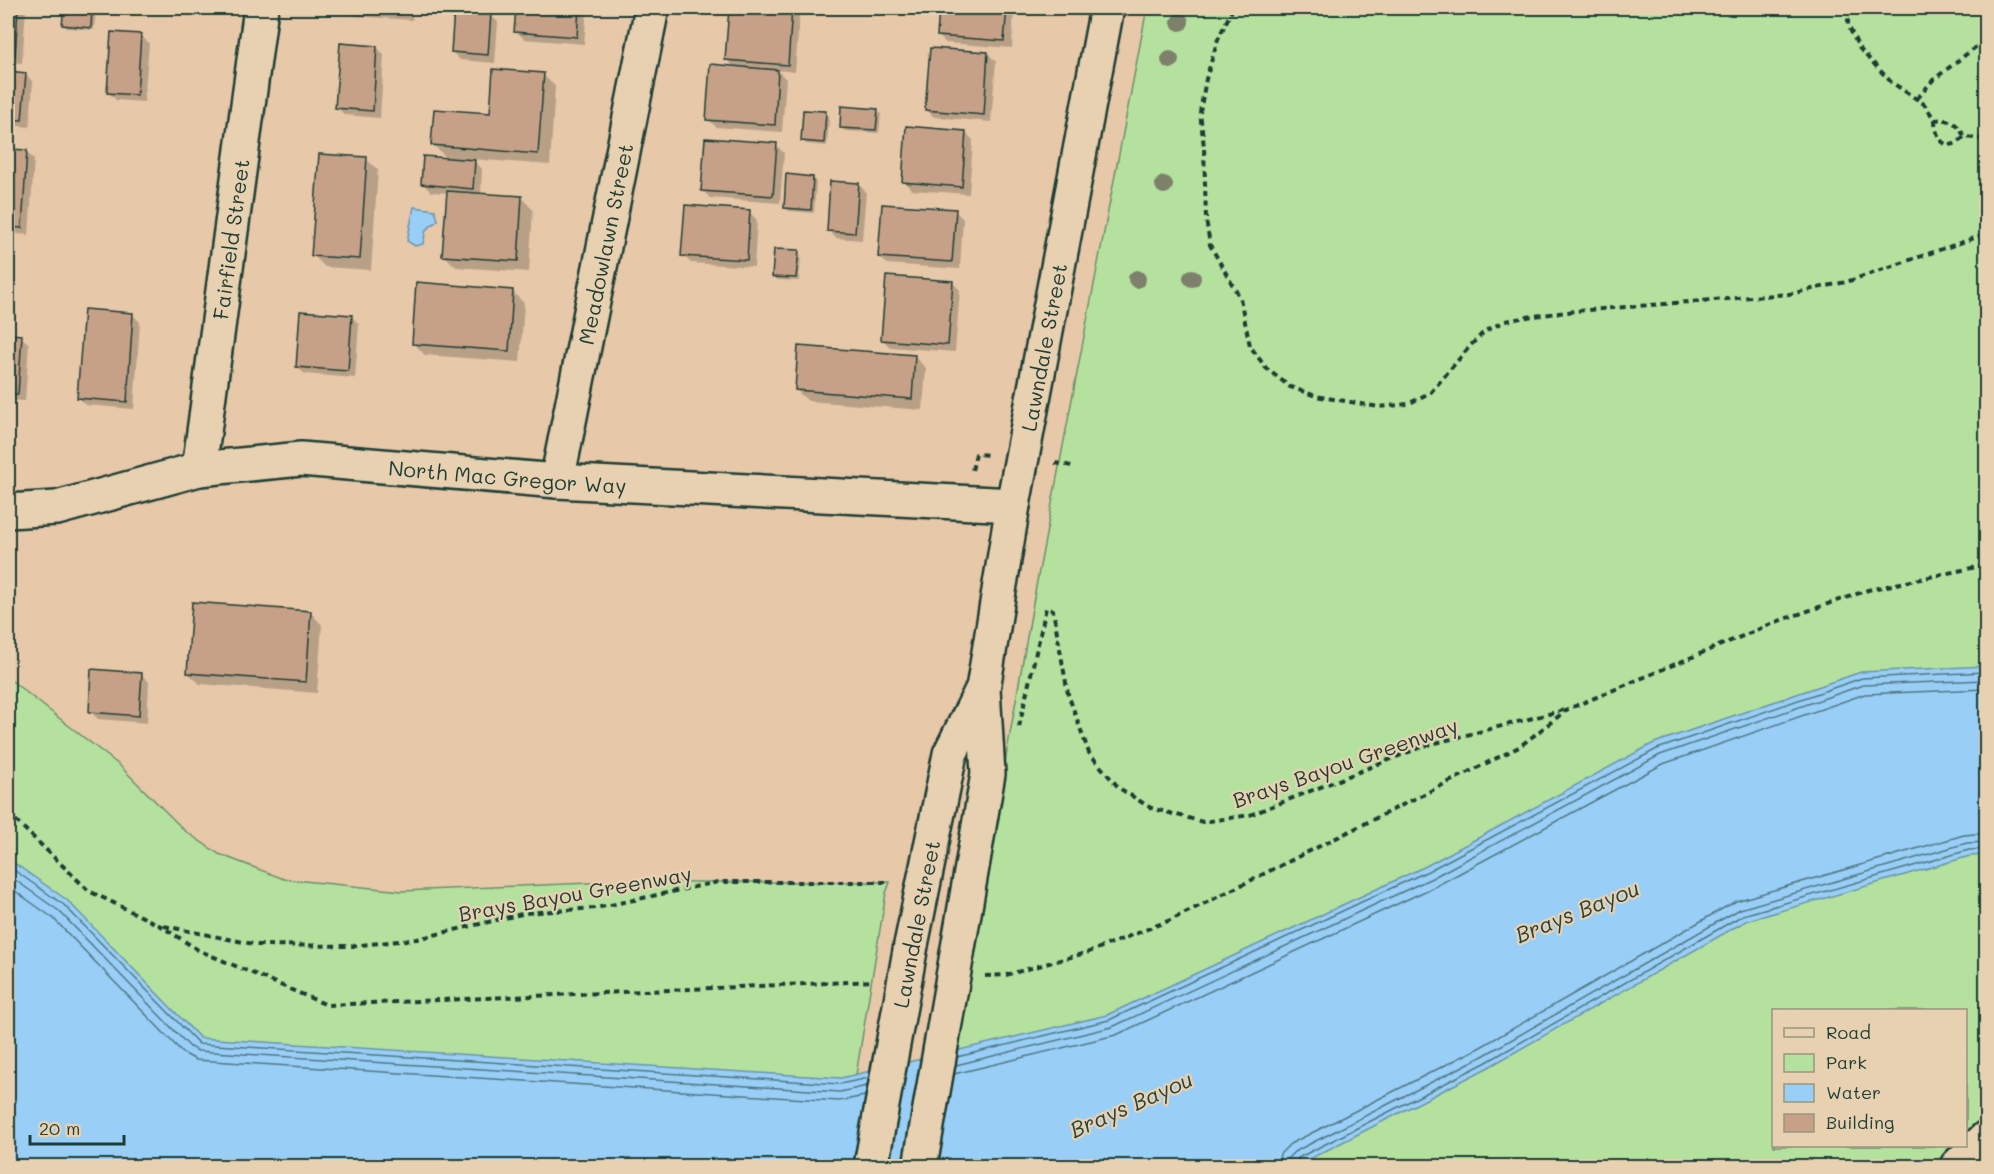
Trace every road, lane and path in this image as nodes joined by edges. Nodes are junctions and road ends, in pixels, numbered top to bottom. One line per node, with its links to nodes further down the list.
1 (261, 8): 12 (street, Fairfield Street)
2 (652, 8): 13 (street, Meadowlawn Street)
3 (1107, 8): 14 (street, Lawndale Street)
4 (1233, 8): 11 (path)
5 (1848, 8): 7 (path)
6 (1986, 39): 7 (path)
7 (1917, 99): 8 (path)
8 (1935, 120): 9 (path); 9 (path)
9 (1964, 136): 10 (path)
10 (1986, 139)
11 (1986, 234)
12 (199, 469): 13 (street, North Mac Gregor Way); 15 (street, North Mac Gregor Way)
13 (557, 481): 14 (street, North Mac Gregor Way)
14 (1013, 505): 17 (street, Lawndale Street)
15 (8, 511)
16 (1038, 640): 18 (path, Brays Bayou Greenway)
17 (983, 689): 22 (street, Lawndale Street, bridge); 23 (street, Lawndale Street, bridge)
18 (1568, 709)
19 (890, 882): 20 (path, Brays Bayou Greenway)
20 (161, 926)
21 (1986, 1138): 24 (street)
22 (871, 1167)
23 (920, 1167)
24 (1957, 1167)

